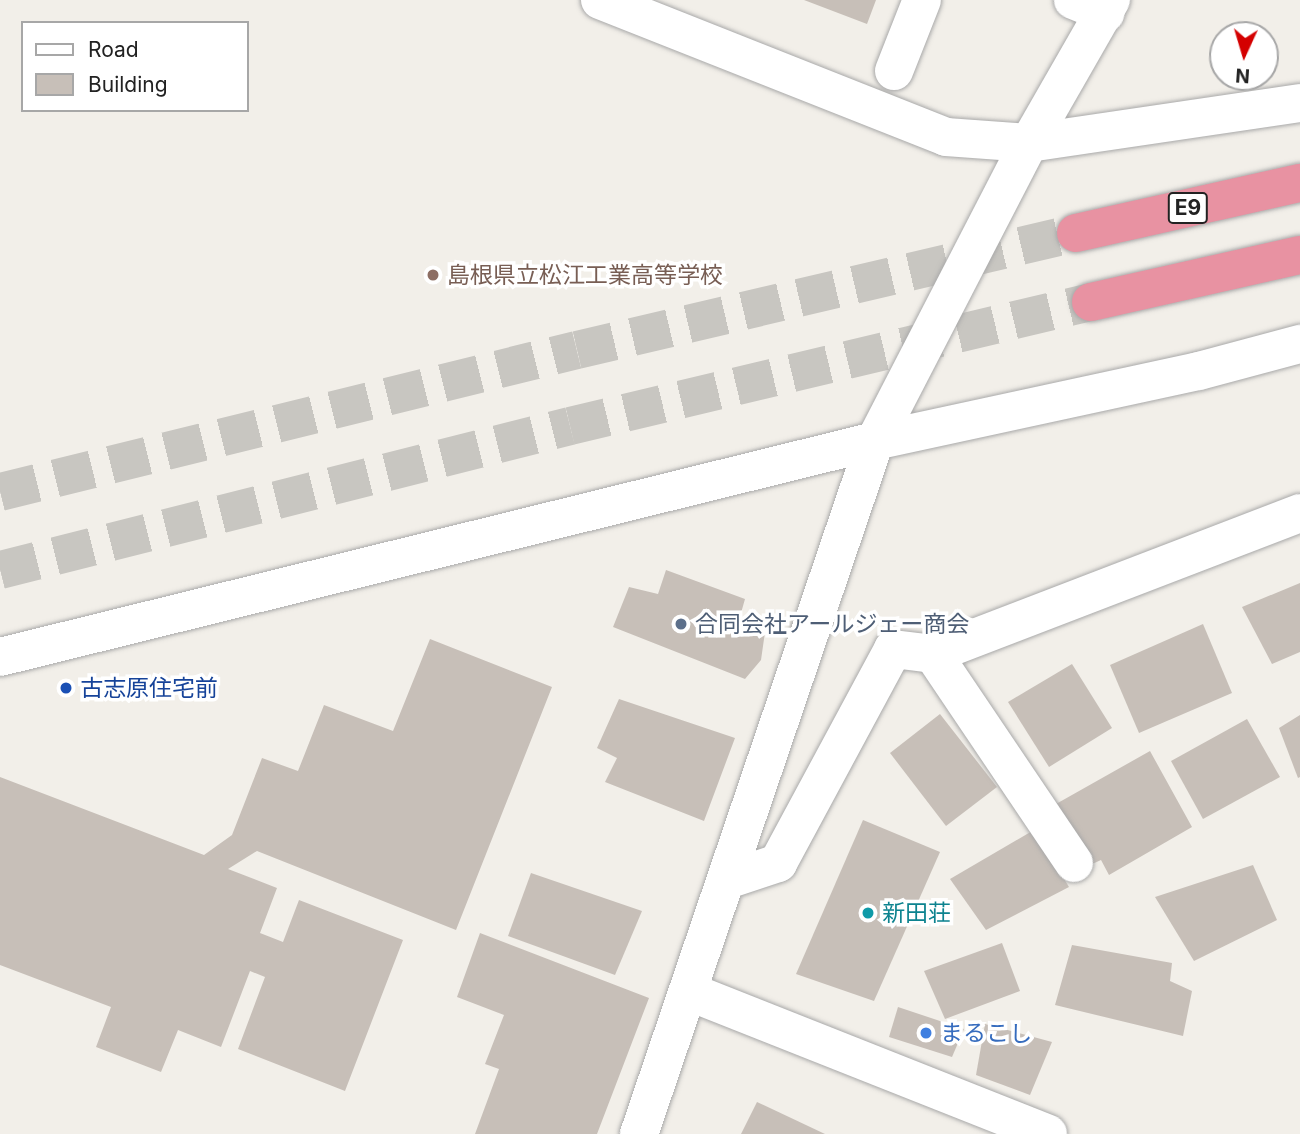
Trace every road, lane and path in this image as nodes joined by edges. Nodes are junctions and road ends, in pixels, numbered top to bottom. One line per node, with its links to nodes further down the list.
1 (600, 0): 6 (street)
2 (922, 0): 4 (street)
3 (1097, 4): 6 (street)
4 (894, 71)
5 (1300, 103): 6 (street)
6 (1029, 143): 12 (street)
7 (1300, 183): 8 (highway, E9)
8 (1076, 233)
9 (1300, 255): 10 (highway)
10 (1091, 302)
11 (1300, 344): 12 (street)
12 (875, 441): 15 (street); 17 (street)
13 (1300, 513): 14 (street)
14 (933, 654): 16 (street); 17 (street)
15 (0, 657)
16 (1074, 863)
17 (727, 880): 18 (street)
18 (690, 992): 19 (street); 20 (street)
19 (1024, 1130)
20 (639, 1134)

